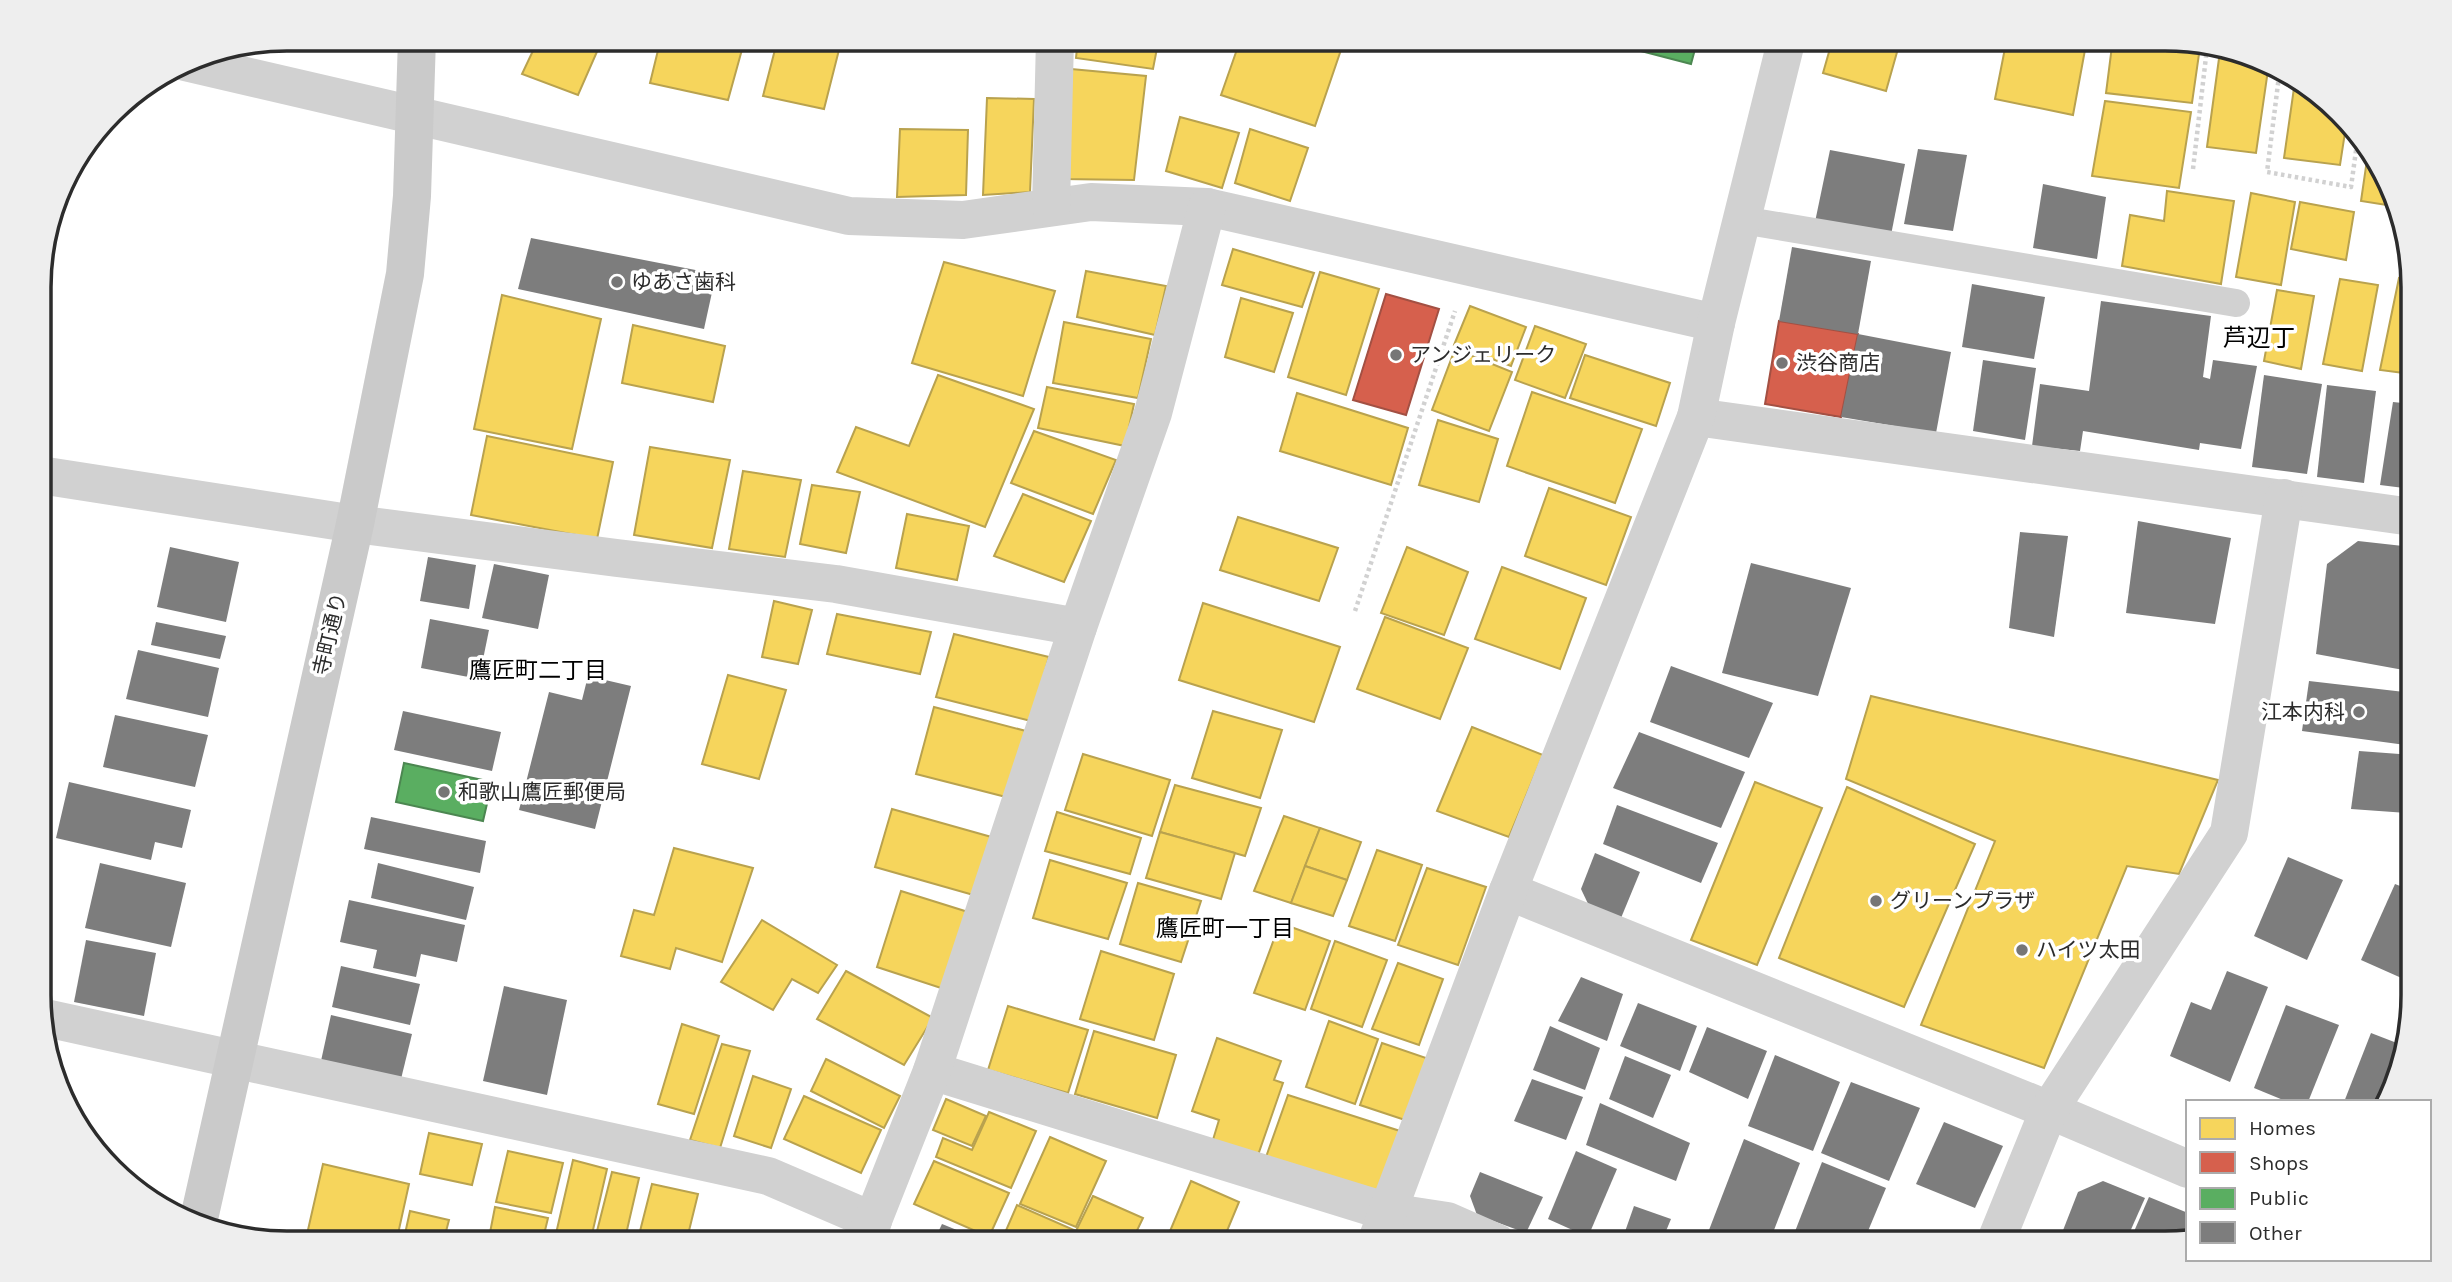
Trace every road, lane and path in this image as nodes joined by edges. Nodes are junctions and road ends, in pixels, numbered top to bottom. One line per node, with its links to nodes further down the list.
1 (416, 51): 7 (street, 寺町通り)
2 (1055, 51): 10 (street)
3 (1784, 51): 12 (street)
4 (2206, 55): 9 (path)
5 (203, 66): 7 (street)
6 (2278, 80): 8 (path)
7 (414, 116): 10 (street); 20 (street, 寺町通り)
8 (2356, 149)
9 (2193, 169)
10 (1051, 207): 11 (street)
11 (1207, 207): 13 (street); 22 (street)
12 (1742, 220): 14 (lane); 15 (street)
13 (1469, 267): 15 (street); 21 (path)
14 (2236, 303)
15 (1716, 323): 16 (street)
16 (1696, 417): 18 (street); 23 (street)
17 (51, 477): 20 (street)
18 (2284, 498): 19 (street); 27 (street)
19 (2401, 515)
20 (355, 524): 22 (street); 25 (street, 寺町通り)
21 (1354, 611)
22 (1078, 627): 26 (street)
23 (1508, 891): 27 (street); 30 (street)
24 (53, 1019): 25 (street)
25 (234, 1058): 29 (street, 寺町通り); 31 (street)
26 (932, 1071): 30 (street); 32 (street)
27 (2049, 1110): 28 (street); 34 (street)
28 (2186, 1168)
29 (200, 1214)
30 (1382, 1228): 33 (street)
31 (866, 1231)
32 (868, 1231)
33 (1468, 1231)
34 (2000, 1231)

